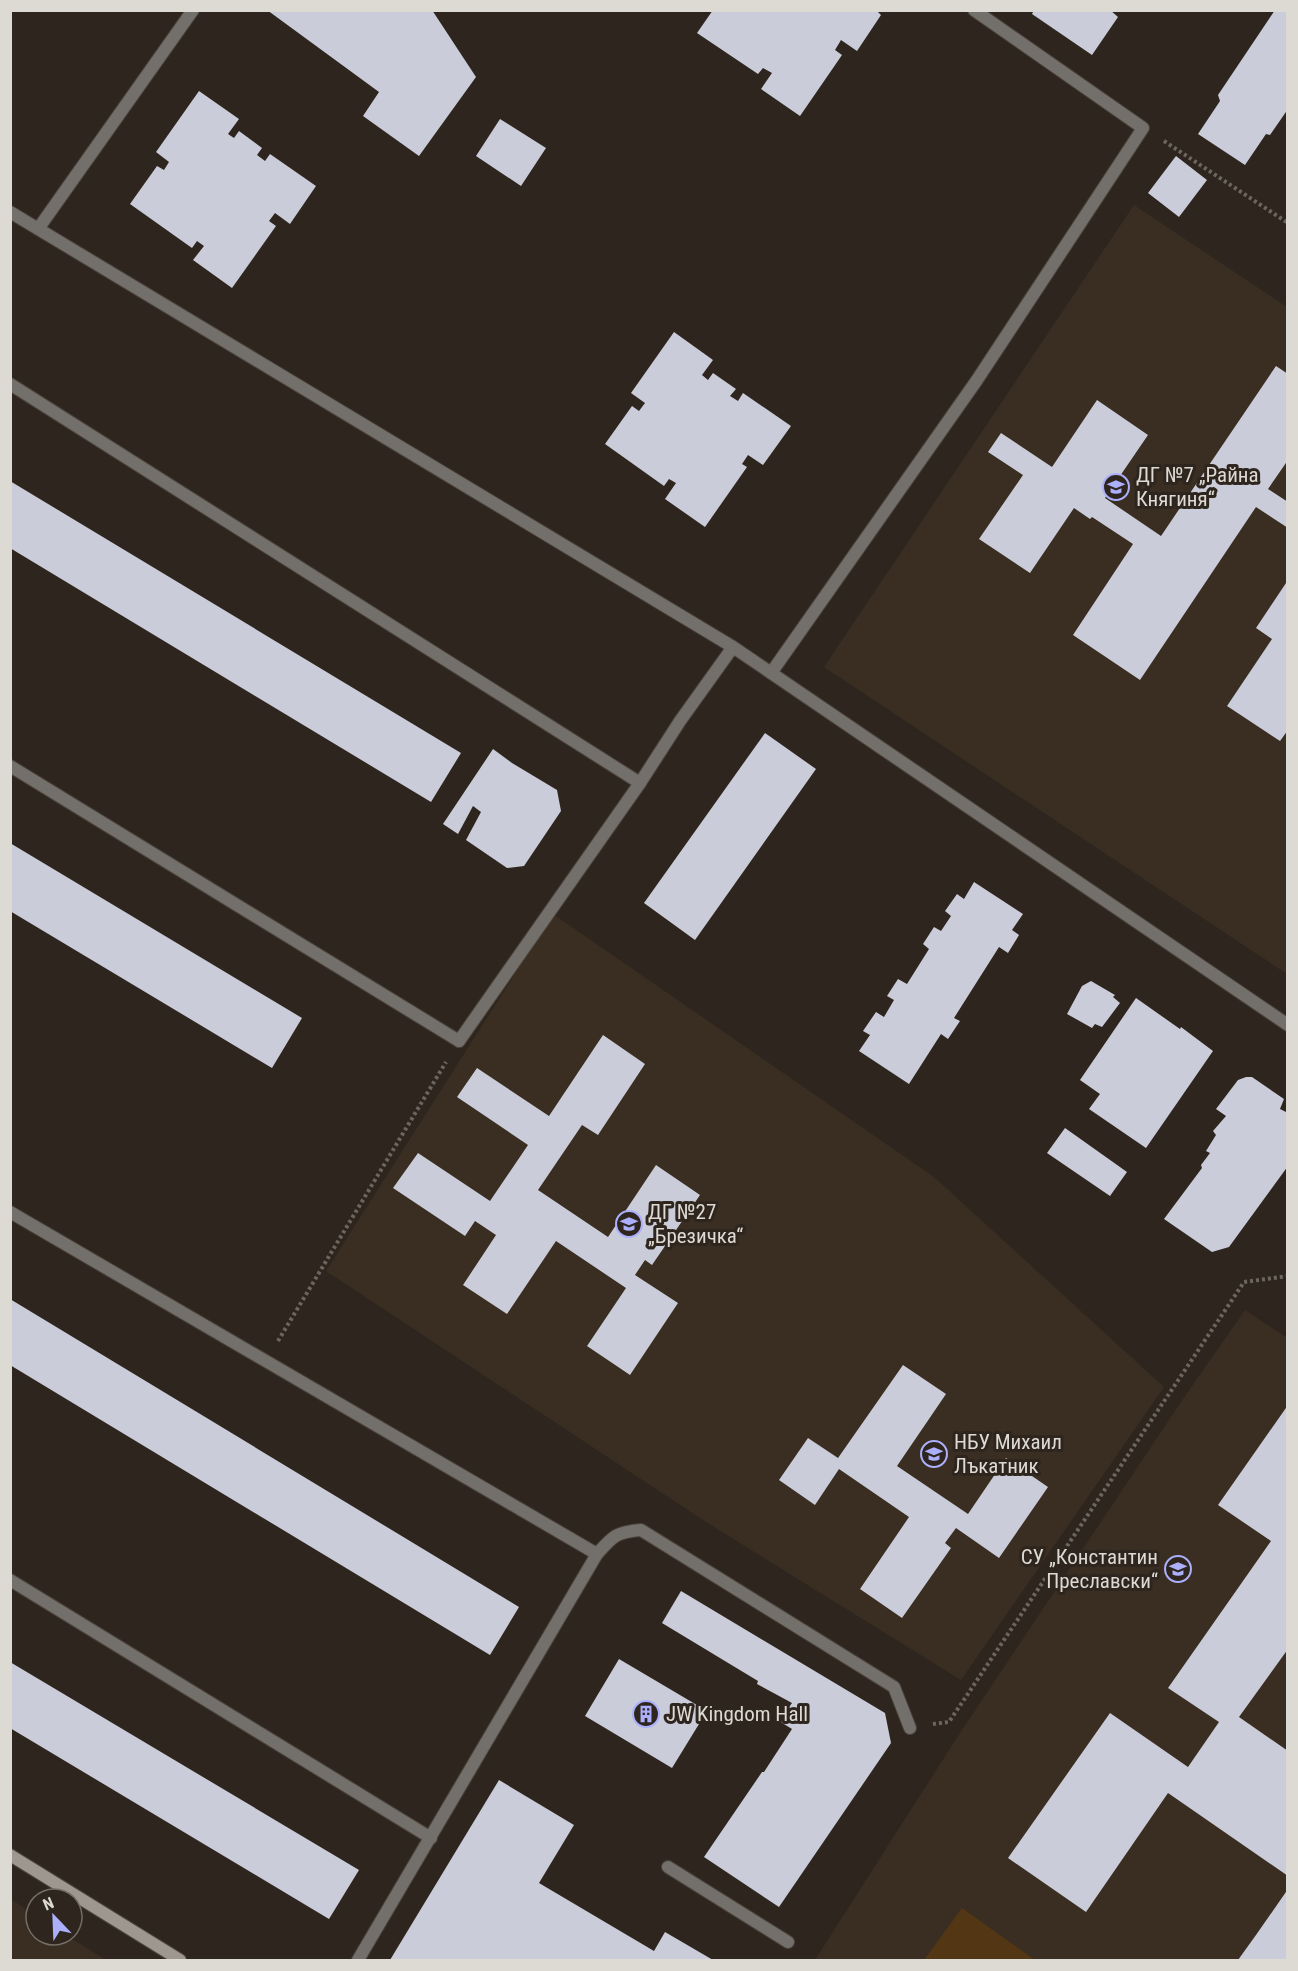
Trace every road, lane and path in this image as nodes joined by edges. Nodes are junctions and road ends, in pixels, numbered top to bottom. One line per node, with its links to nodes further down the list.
1 (193, 10): 6 (street)
2 (974, 10): 3 (street)
3 (1143, 128): 5 (path); 9 (street)
4 (10, 212): 6 (street)
5 (1287, 224)
6 (38, 229): 8 (street)
7 (10, 384): 11 (street)
8 (733, 647): 9 (street); 11 (street)
9 (771, 673): 12 (street)
10 (10, 766): 13 (street)
11 (640, 783): 13 (street)
12 (1287, 1025)
13 (459, 1041): 16 (path)
14 (10, 1212): 16 (street)
15 (1287, 1276): 19 (path)
16 (266, 1360): 17 (street)
17 (597, 1554): 19 (street); 20 (street)
18 (10, 1580): 20 (street)
19 (910, 1728)
20 (431, 1838): 25 (street)
21 (10, 1856): 24 (street)
22 (669, 1867): 23 (street)
23 (788, 1942)
24 (180, 1960)
25 (358, 1960)

